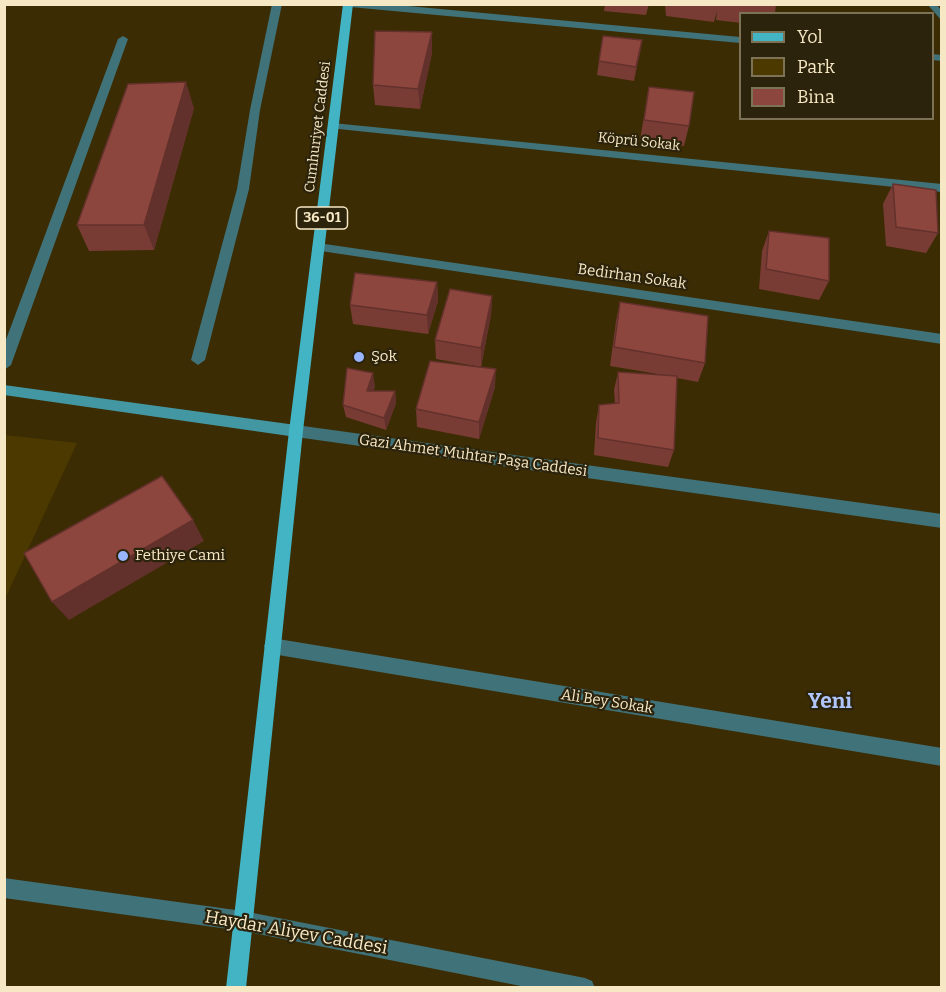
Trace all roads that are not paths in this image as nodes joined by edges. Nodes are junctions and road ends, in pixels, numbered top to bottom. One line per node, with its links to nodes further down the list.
1 (277, 4): 11 (street)
2 (349, 4): 6 (street); 7 (main road, Cumhuriyet Caddesi / 36-01)
3 (931, 4): 4 (street)
4 (942, 18)
5 (123, 39): 12 (street)
6 (739, 40)
7 (333, 126): 8 (street, Köprü Sokak); 9 (main road, Cumhuriyet Caddesi / 36-01)
8 (942, 188)
9 (318, 247): 10 (street, Bedirhan Sokak); 14 (main road, Cumhuriyet Caddesi / 36-01)
10 (942, 339)
11 (198, 360)
12 (4, 365)
13 (4, 390): 14 (main road, Gazi Ahmet Muhtar Paşa Caddesi)
14 (296, 431): 15 (street, Gazi Ahmet Muhtar Paşa Caddesi); 16 (main road, Cumhuriyet Caddesi)
15 (942, 521)
16 (272, 646): 17 (street, Ali Bey Sokak); 19 (main road, Cumhuriyet Caddesi)
17 (942, 757)
18 (4, 888): 19 (street, Haydar Aliyev Caddesi)
19 (243, 921): 20 (main road, Cumhuriyet Caddesi); 21 (street, Haydar Aliyev Caddesi)
20 (236, 987)
21 (585, 987)

